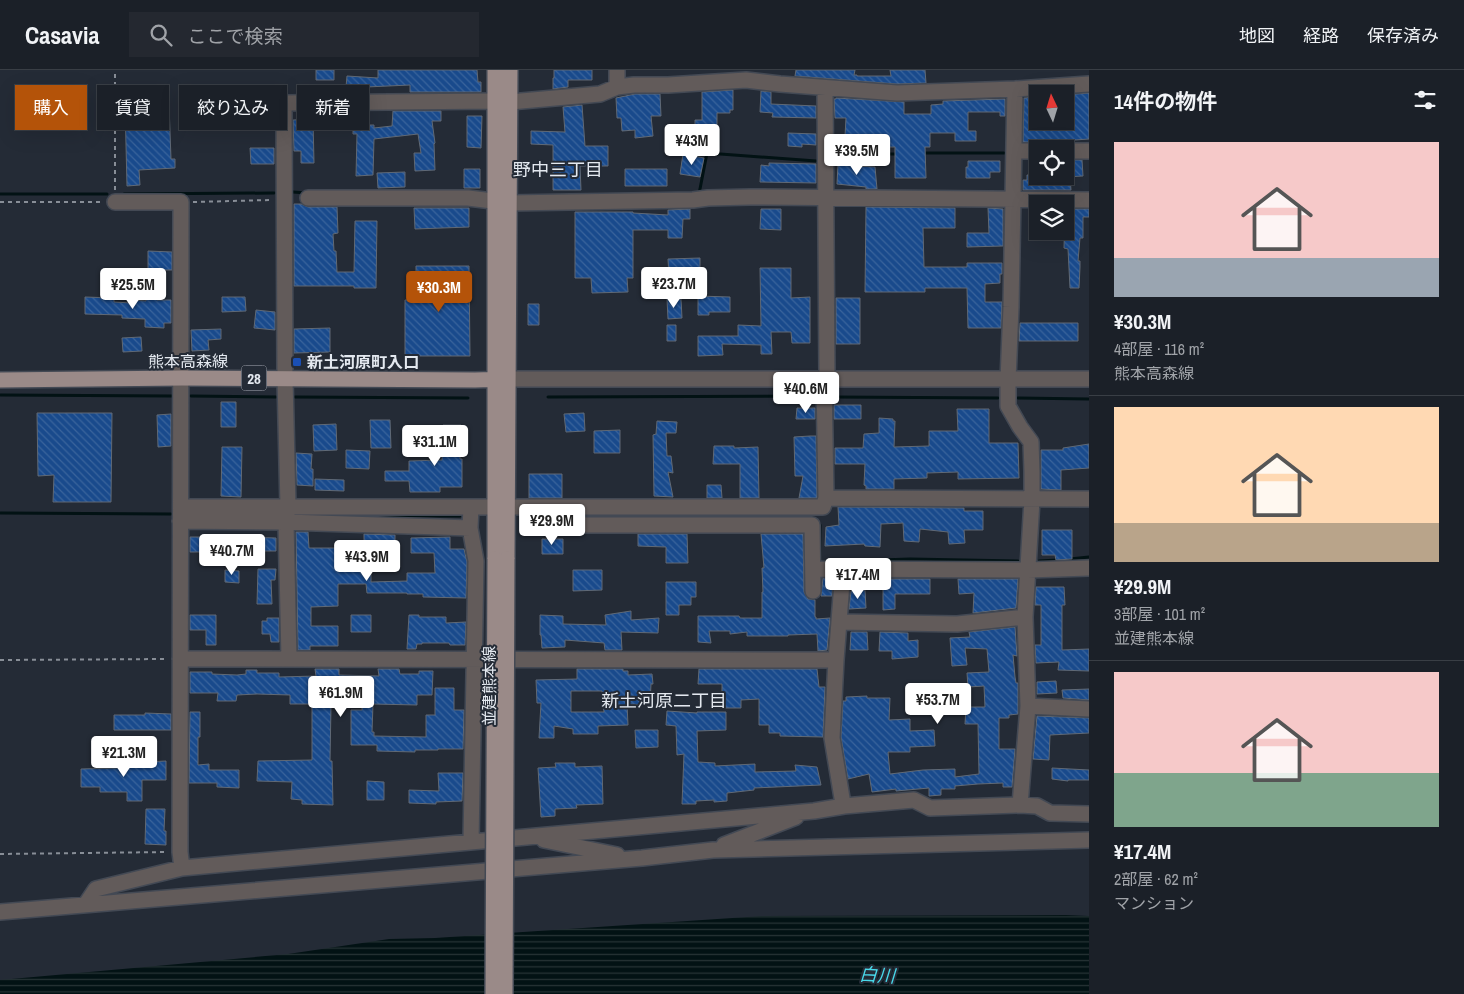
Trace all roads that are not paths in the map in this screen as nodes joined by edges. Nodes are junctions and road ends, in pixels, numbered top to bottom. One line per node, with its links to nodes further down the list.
1 (495, 70): 9 (main road)
2 (510, 70): 10 (main road)
3 (617, 70): 6 (street)
4 (746, 75): 6 (street); 7 (street)
5 (1089, 84): 8 (street)
6 (617, 87): 10 (street)
7 (825, 88): 8 (street); 16 (street)
8 (1015, 89): 11 (street)
9 (494, 101): 10 (street); 20 (main road); 22 (street)
10 (510, 102): 20 (main road)
11 (1014, 151): 12 (street); 17 (street)
12 (1029, 151)
13 (1074, 151): 14 (street)
14 (1089, 151)
15 (308, 198): 20 (street)
16 (826, 198): 17 (street); 20 (street); 24 (street)
17 (1013, 200): 18 (street); 27 (street)
18 (1089, 200)
19 (115, 202): 21 (street)
20 (502, 202): 23 (main road)
21 (182, 378): 22 (main road, 熊本高森線 / 28); 26 (main road, 熊本高森線 / 28); 34 (street)
22 (285, 379): 23 (main road, 熊本高森線 / 28); 35 (street)
23 (502, 379): 24 (street); 32 (main road, 並建熊本線)
24 (825, 379): 27 (street); 30 (street)
25 (1089, 379): 27 (street)
26 (0, 380)
27 (1008, 380): 29 (street)
28 (1089, 499): 29 (street)
29 (1032, 500): 30 (street); 42 (street)
30 (825, 503): 33 (street); 36 (street)
31 (471, 507): 32 (street); 35 (street); 37 (street)
32 (502, 507): 33 (street); 38 (main road, 並建熊本線)
33 (533, 507): 36 (street)
34 (181, 514): 35 (street); 46 (street)
35 (287, 515): 37 (street); 47 (street)
36 (812, 525): 40 (street)
37 (470, 528): 48 (street)
38 (501, 559): 64 (main road, 並建熊本線, bridge); 65 (main road, 並建熊本線, bridge)
39 (1089, 568): 42 (street)
40 (813, 569): 41 (street); 43 (street)
41 (843, 570): 42 (street); 45 (street)
42 (1028, 570): 44 (street)
43 (813, 591)
44 (1025, 617): 45 (street); 50 (street)
45 (839, 622): 49 (street)
46 (180, 659): 47 (street); 61 (street)
47 (289, 659): 48 (street)
48 (474, 660): 49 (street); 58 (street)
49 (836, 660): 53 (street)
50 (1028, 706): 51 (street); 52 (street)
51 (1089, 709)
52 (1020, 805): 53 (street); 55 (street)
53 (844, 806): 54 (street)
54 (814, 811): 56 (street); 59 (street)
55 (1089, 814)
56 (528, 837): 58 (street); 60 (street)
57 (1089, 840): 59 (street)
58 (471, 842): 61 (street)
59 (713, 850): 60 (street)
60 (634, 858): 62 (street)
61 (182, 868): 62 (street)
62 (86, 904): 63 (street)
63 (0, 912)
64 (492, 994)
65 (506, 994)

